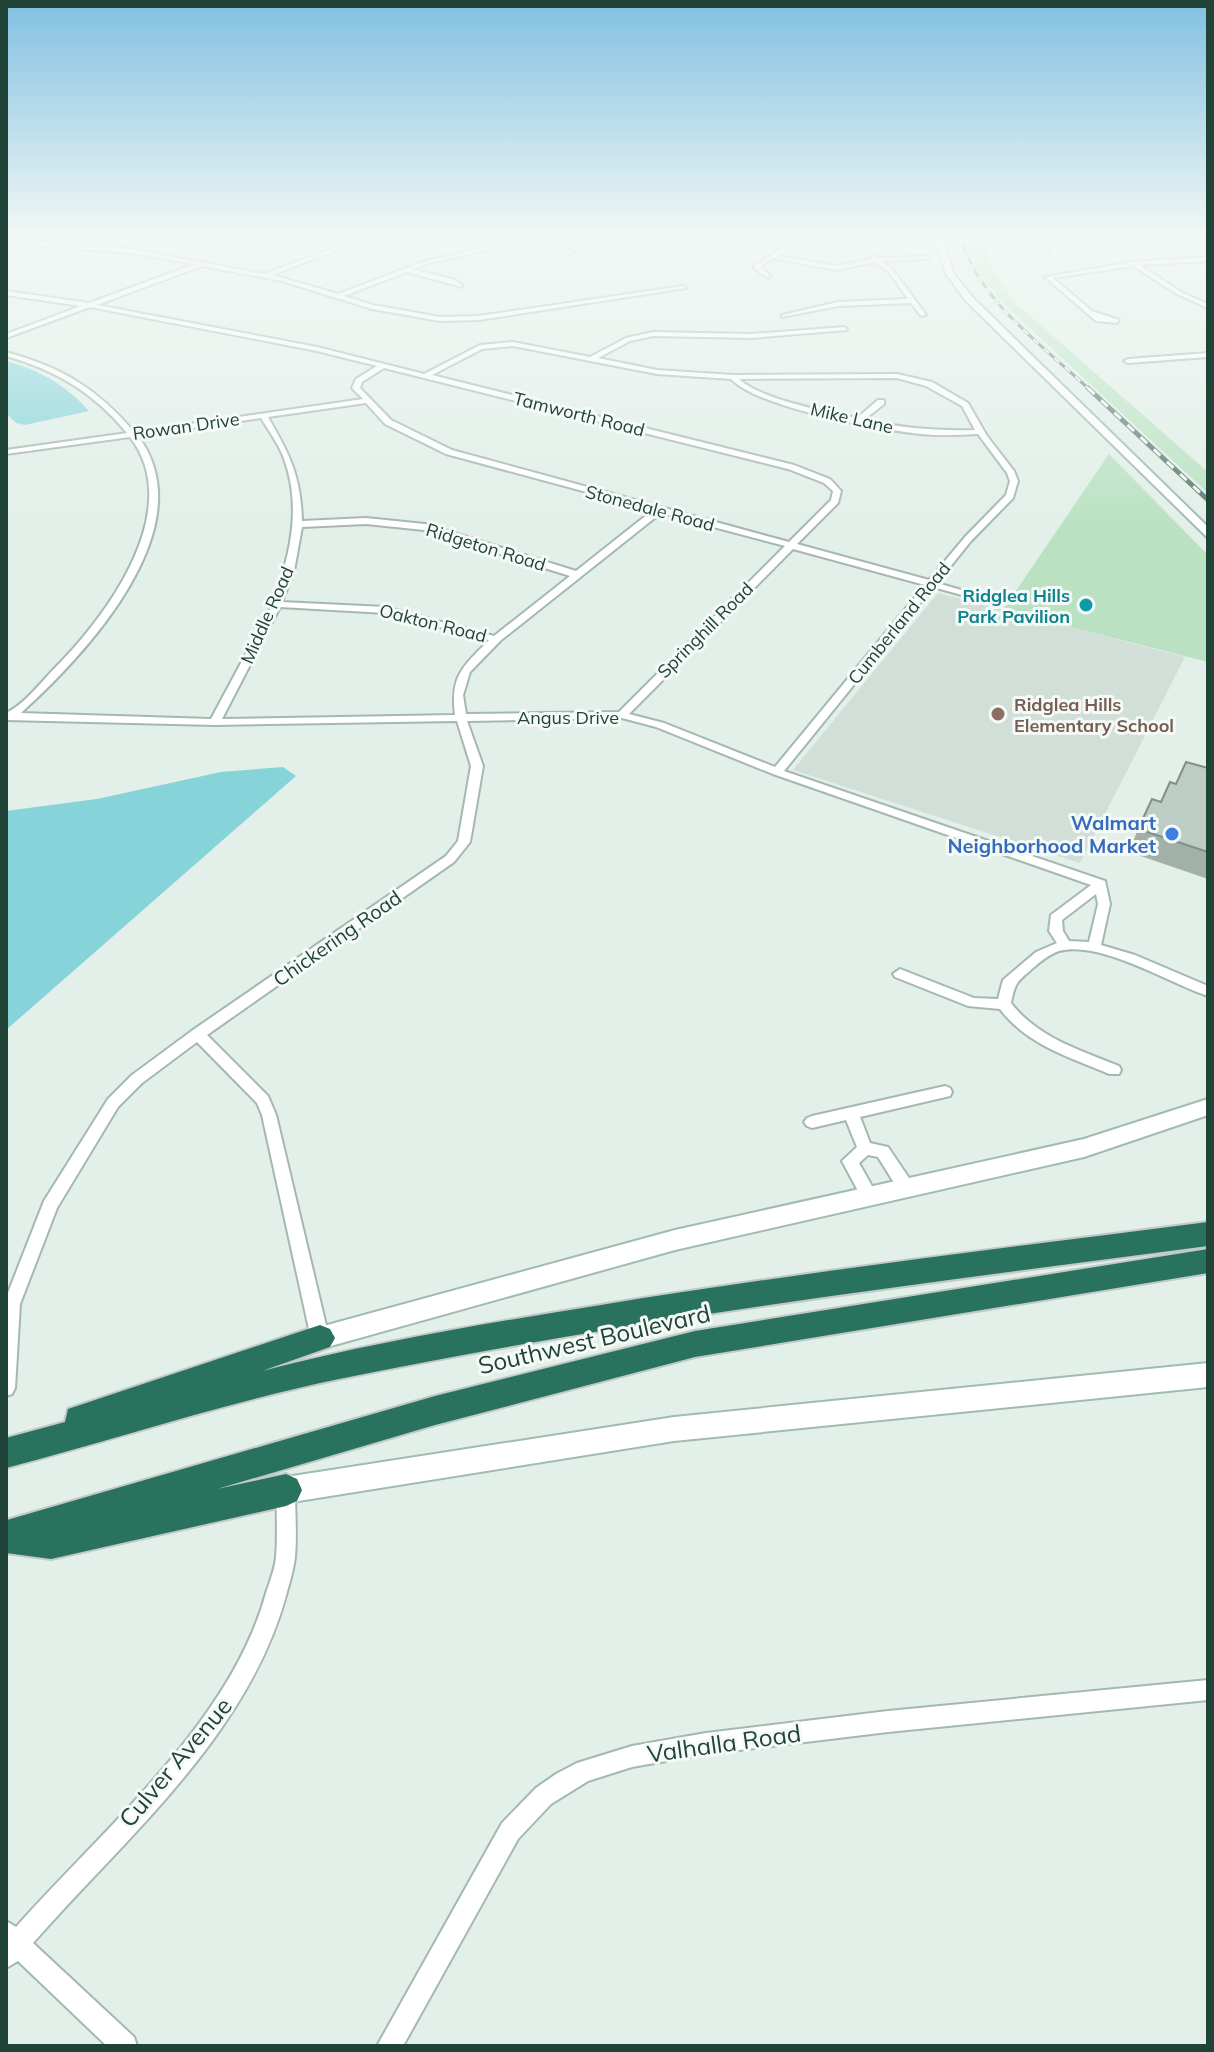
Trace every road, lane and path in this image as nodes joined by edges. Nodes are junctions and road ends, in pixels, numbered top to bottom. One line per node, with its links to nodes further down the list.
1 (230, 334): 8 (street, Tamworth Road)
2 (781, 334): 6 (street)
3 (1003, 334): 20 (main road)
4 (6, 354): 16 (street)
5 (1208, 355): 7 (street)
6 (590, 360): 9 (street); 10 (street)
7 (1128, 361)
8 (383, 365): 9 (street, Tamworth Road); 11 (street)
9 (425, 376): 21 (street, Tamworth Road)
10 (733, 377): 14 (street, Mike Lane); 15 (street)
11 (367, 401): 13 (street, Rowan Drive); 18 (street, Stonedale Road)
12 (881, 402): 14 (street)
13 (263, 415): 16 (street, Rowan Drive); 19 (street, Middle Road)
14 (859, 420): 15 (street, Mike Lane)
15 (981, 432): 23 (street, Cumberland Road)
16 (132, 434): 17 (street, Rowan Drive); 28 (street)
17 (6, 452)
18 (659, 510): 21 (street, Stonedale Road); 22 (street, Chickering Road)
19 (301, 524): 22 (street, Ridgeton Road); 25 (street, Middle Road)
20 (1208, 534)
21 (790, 546): 23 (street, Stonedale Road); 27 (street, Springhill Road)
22 (575, 574): 26 (street, Chickering Road)
23 (932, 584): 24 (street, Stonedale Road); 31 (street, Cumberland Road)
24 (998, 602)
25 (274, 604): 26 (street, Oakton Road); 30 (street, Middle Road)
26 (496, 639): 29 (street, Chickering Road)
27 (622, 715): 29 (street, Angus Drive); 31 (street, Angus Drive)
28 (8, 718): 30 (street, Angus Drive)
29 (461, 718): 30 (street, Angus Drive); 38 (street, Chickering Road)
30 (215, 722)
31 (777, 772): 32 (street, Angus Drive)
32 (1101, 884): 33 (street); 34 (street)
33 (1065, 945): 34 (street); 37 (street)
34 (1094, 947): 36 (street)
35 (900, 974): 37 (street)
36 (1208, 991)
37 (1004, 1004): 39 (street)
38 (198, 1034): 49 (street); 51 (street, Chickering Road)
39 (1114, 1070)
40 (945, 1092): 42 (street)
41 (1208, 1107): 45 (main road)
42 (851, 1114): 43 (street); 44 (street)
43 (812, 1122)
44 (865, 1149): 45 (street); 46 (street)
45 (907, 1189): 46 (main road)
46 (870, 1197): 49 (main road)
47 (1208, 1234): 53 (highway, Southwest Boulevard)
48 (1208, 1261): 55 (highway, Southwest Boulevard)
49 (320, 1338): 52 (highway)
50 (1208, 1375): 54 (main road)
51 (6, 1388)
52 (6, 1444)
53 (6, 1453)
54 (286, 1490): 55 (highway); 57 (street, Culver Avenue)
55 (7, 1537)
56 (1208, 1690): 59 (street, Valhalla Road)
57 (9, 1944): 58 (street)
58 (125, 2046)
59 (389, 2046)

